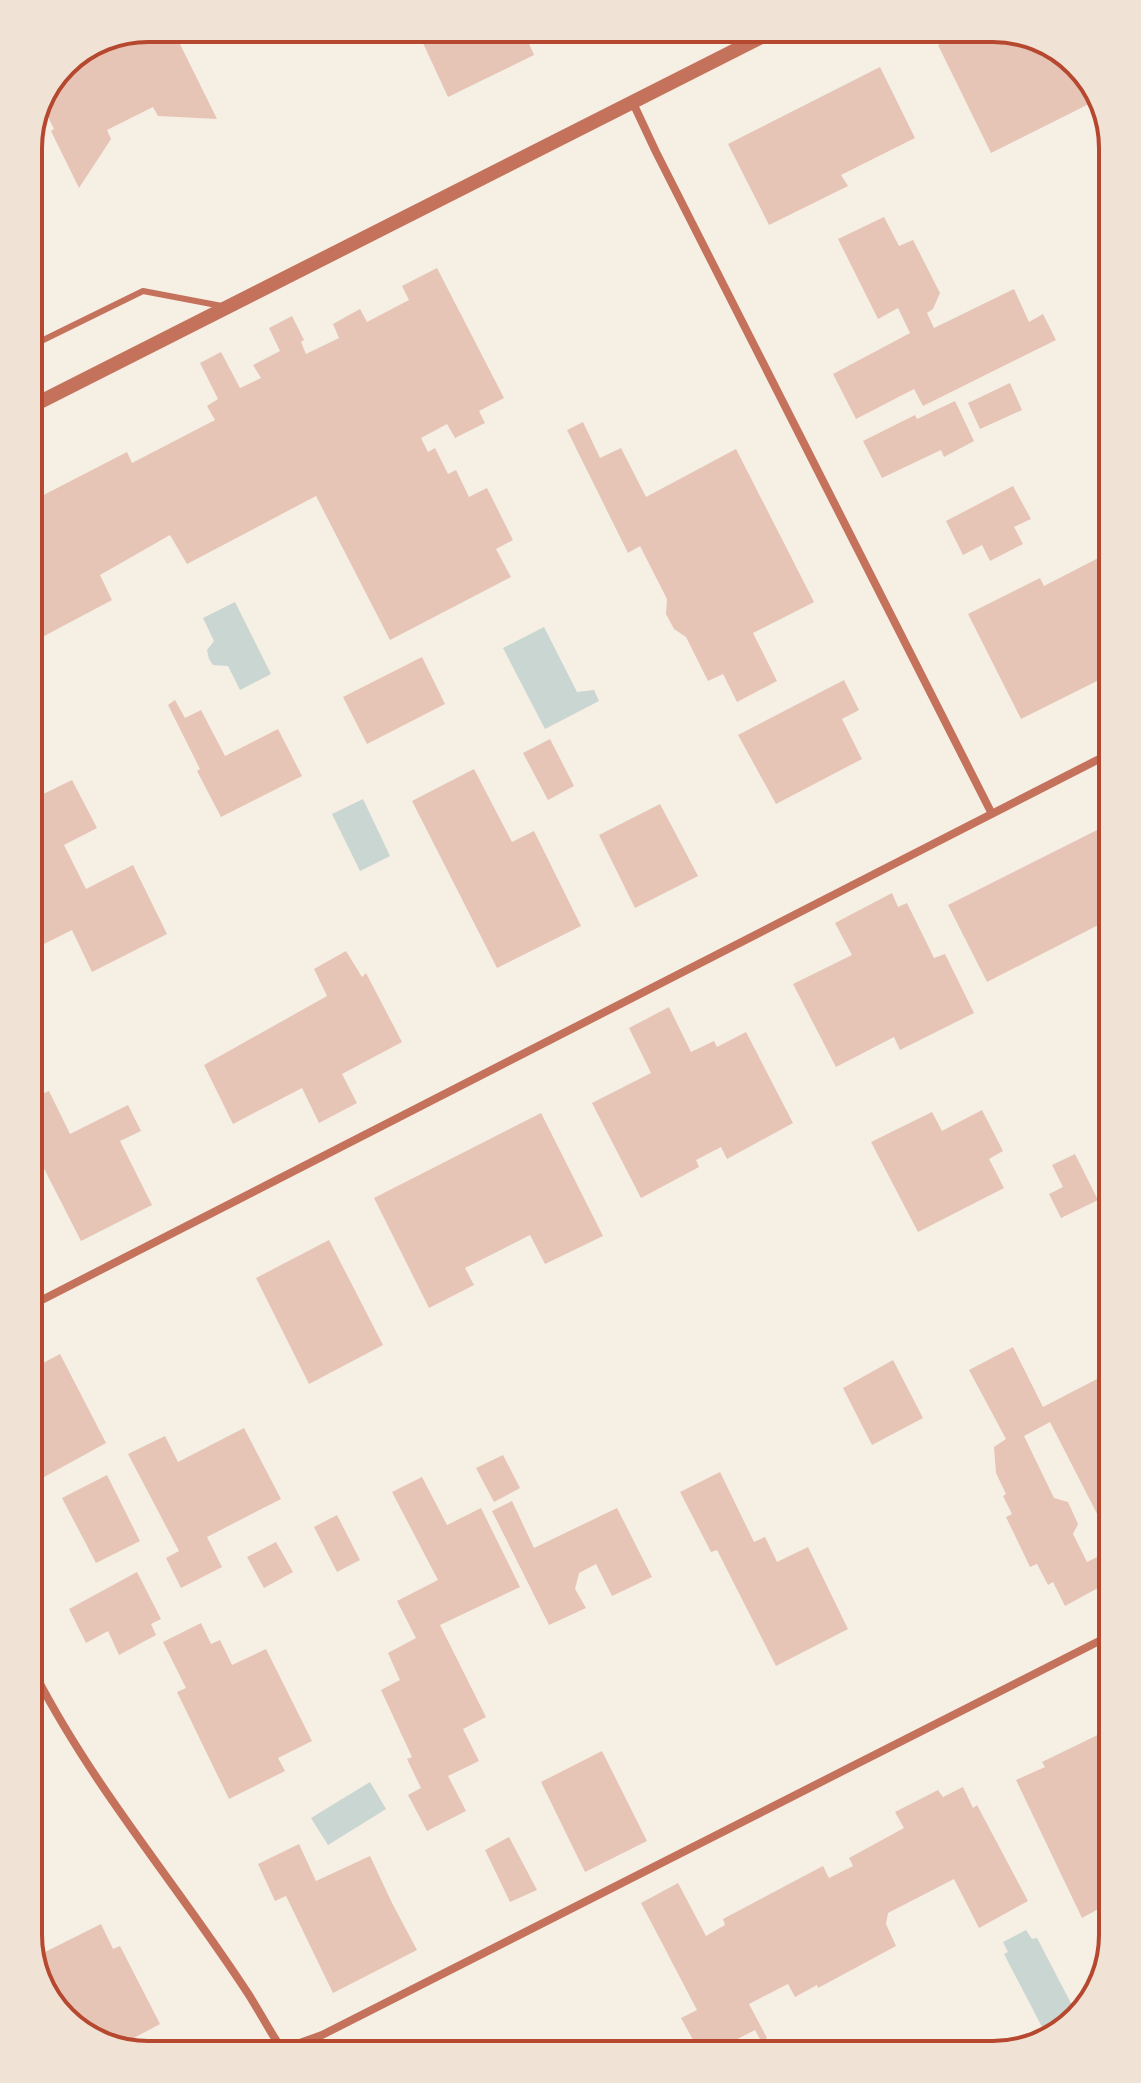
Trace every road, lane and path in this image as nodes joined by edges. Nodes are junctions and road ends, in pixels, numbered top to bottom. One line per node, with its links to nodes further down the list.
1 (752, 42): 2 (street)
2 (633, 103): 3 (street); 7 (street)
3 (229, 307): 4 (lane); 5 (street)
4 (42, 341)
5 (42, 401)
6 (1099, 759): 7 (street)
7 (991, 812): 8 (street)
8 (42, 1300)
9 (1099, 1641): 12 (street)
10 (42, 1688): 11 (street)
11 (273, 2041)
12 (307, 2041)

